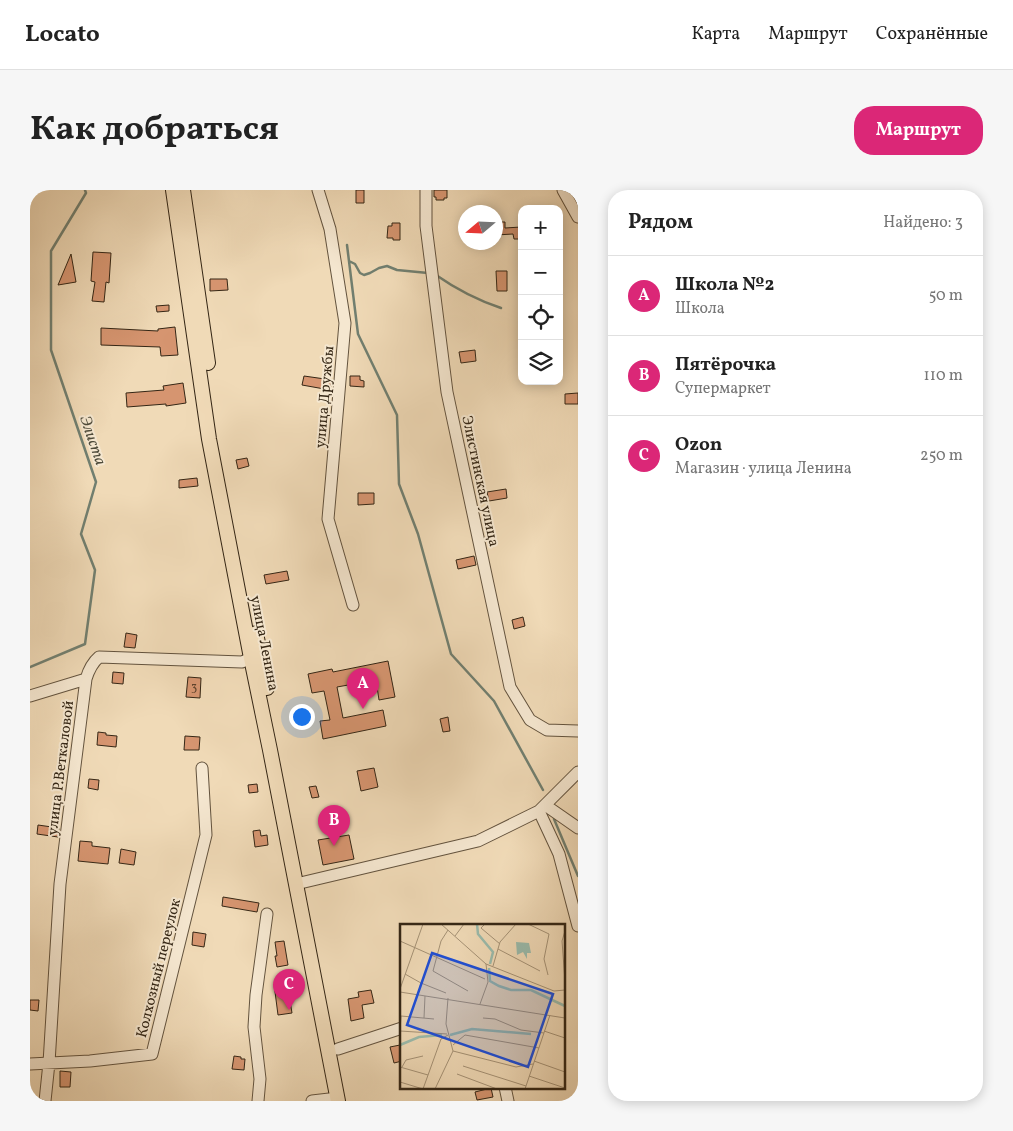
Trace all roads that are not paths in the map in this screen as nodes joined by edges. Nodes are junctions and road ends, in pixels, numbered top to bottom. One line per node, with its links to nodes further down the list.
1 (172, 190): 8 (main road, улица Ленина)
2 (183, 190): 8 (main road, улица Ленина)
3 (318, 190): 7 (street, улица Дружбы)
4 (426, 190): 11 (street, Элистинская улица)
5 (563, 190): 6 (street)
6 (578, 217)
7 (353, 605)
8 (256, 657): 9 (street); 16 (main road, улица Ленина)
9 (86, 678): 10 (street); 21 (street, улица Р.Веткаловой)
10 (30, 696)
11 (578, 731)
12 (202, 768): 21 (street, Колхозный переулок)
13 (578, 772): 14 (street)
14 (542, 808): 15 (street); 16 (street); 18 (street)
15 (578, 828)
16 (301, 883): 20 (main road, улица Ленина); 24 (main road, улица Ленина)
17 (267, 914): 26 (street)
18 (578, 926)
19 (400, 1029): 20 (street)
20 (338, 1049): 24 (main road, улица Ленина)
21 (49, 1063): 22 (street, Колхозный переулок); 25 (street, улица Р.Веткаловой)
22 (30, 1064)
23 (505, 1088): 28 (street)
24 (341, 1100): 27 (street)
25 (45, 1101)
26 (258, 1101)
27 (312, 1101)
28 (508, 1101)

